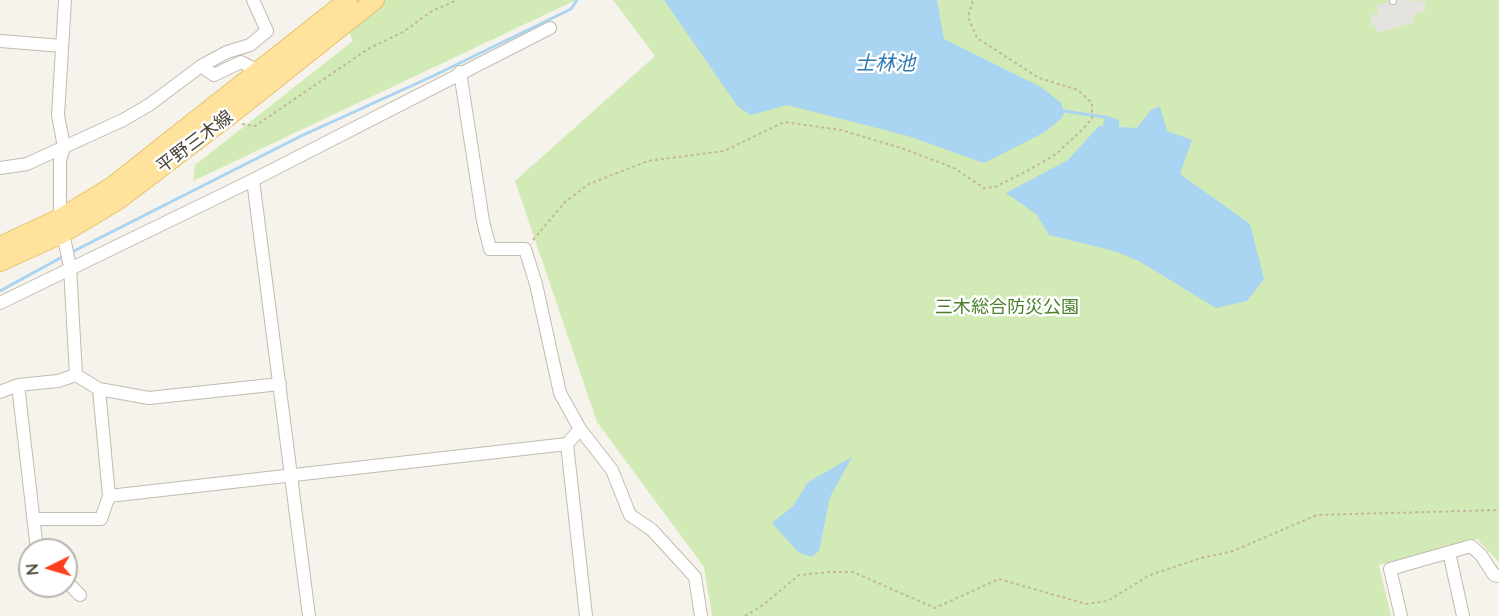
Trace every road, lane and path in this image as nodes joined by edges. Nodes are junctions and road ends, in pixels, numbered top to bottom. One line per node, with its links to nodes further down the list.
1 (65, 0): 9 (street)
2 (253, 0): 10 (street)
3 (348, 0): 11 (main road, 平野三木線)
4 (375, 0): 13 (main road, 平野三木線)
5 (457, 0): 13 (path)
6 (973, 0): 19 (path)
7 (550, 28): 12 (street)
8 (0, 41): 9 (street)
9 (62, 46): 14 (street)
10 (201, 66): 11 (street); 14 (street)
11 (258, 71): 17 (main road, 平野三木線)
12 (460, 72): 16 (street); 19 (street)
13 (233, 113): 17 (main road, 平野三木線)
14 (64, 147): 15 (street); 17 (street)
15 (0, 168)
16 (253, 180): 21 (street); 24 (street)
17 (61, 226): 18 (main road, 平野三木線); 20 (main road, 平野三木線); 21 (street)
18 (0, 246)
19 (525, 249): 28 (street)
20 (0, 262)
21 (70, 267): 22 (street); 23 (street)
22 (0, 303)
23 (76, 375): 25 (street); 26 (street)
24 (280, 384): 26 (street); 30 (street)
25 (18, 385): 27 (street); 33 (street)
26 (99, 389): 31 (street)
27 (0, 392)
28 (580, 429): 29 (street); 39 (street)
29 (567, 444): 30 (street); 38 (street)
30 (291, 476): 31 (street); 37 (street)
31 (109, 496): 33 (street)
32 (1499, 510): 40 (path)
33 (36, 519): 34 (street)
34 (37, 538)
35 (1449, 552): 36 (street); 41 (street); 42 (street)
36 (1499, 576)
37 (309, 616)
38 (586, 616)
39 (701, 616)
40 (745, 616)
41 (1401, 616)
42 (1463, 616)

